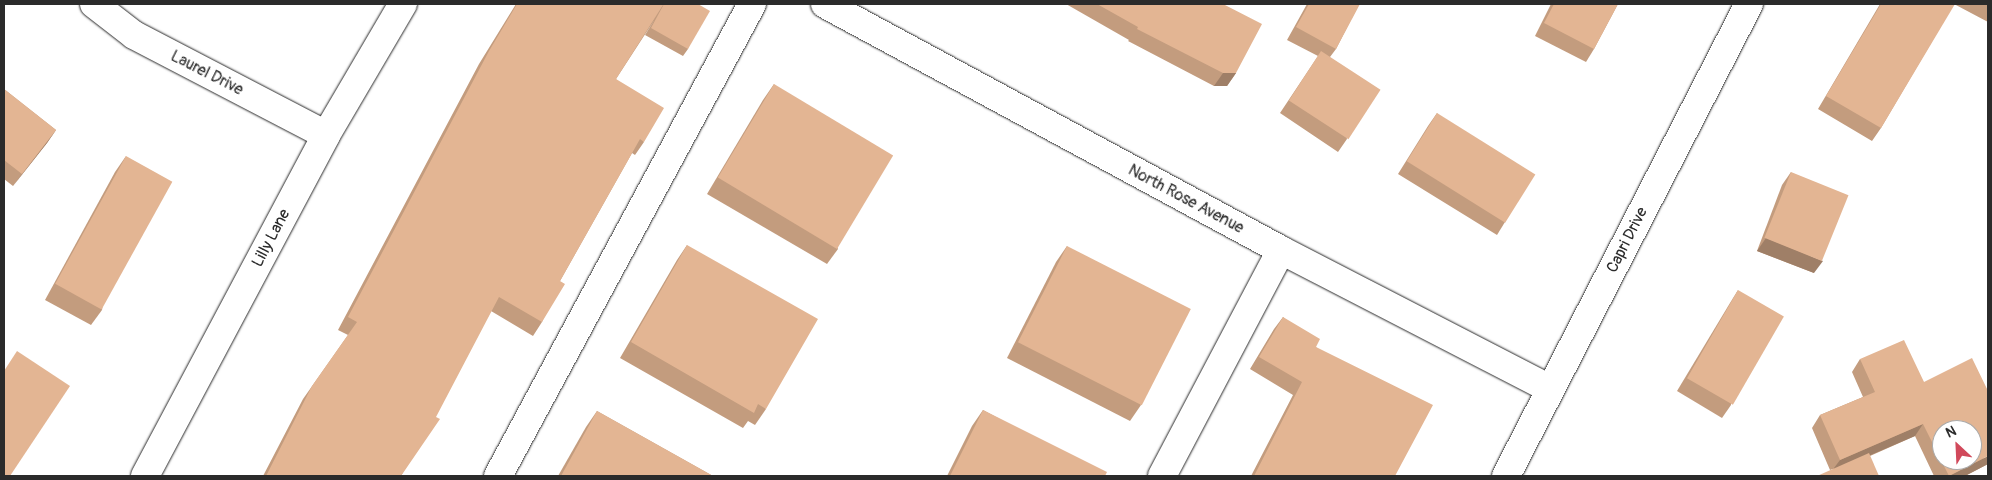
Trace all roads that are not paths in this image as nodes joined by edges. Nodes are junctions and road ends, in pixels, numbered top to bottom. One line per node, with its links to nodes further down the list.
1 (94, 4): 6 (street, Laurel Drive)
2 (403, 4): 6 (street, Lilly Lane)
3 (752, 4): 10 (street)
4 (826, 4): 7 (street, North Rose Avenue)
5 (1749, 4): 8 (street, Capri Drive)
6 (326, 135): 9 (street, Lilly Lane)
7 (1280, 250): 8 (street, North Rose Avenue); 11 (street)
8 (1550, 389): 12 (street, Capri Drive)
9 (145, 476)
10 (498, 476)
11 (1162, 476)
12 (1506, 476)

